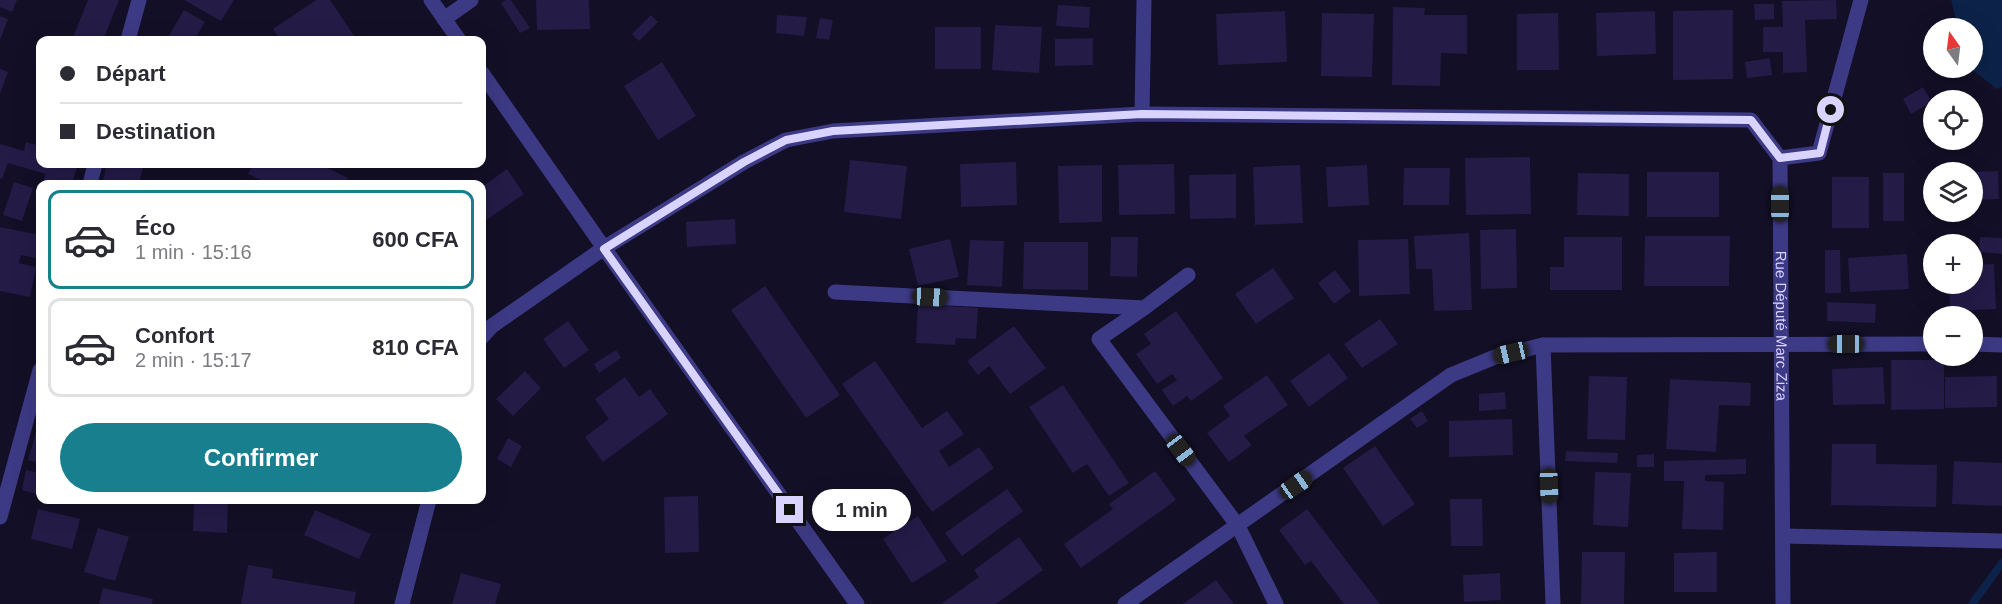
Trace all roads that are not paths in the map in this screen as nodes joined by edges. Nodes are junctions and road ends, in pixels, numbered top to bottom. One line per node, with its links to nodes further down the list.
1 (139, 0): 7 (street)
2 (431, 0): 6 (street)
3 (471, 0): 6 (street)
4 (1144, 0): 10 (street)
5 (1861, 0): 11 (street)
6 (444, 19): 8 (street)
7 (129, 36)
8 (456, 36)
9 (486, 79): 12 (street)
10 (1142, 114): 11 (street); 12 (street)
11 (1780, 158): 17 (street, Rue Député Marc Ziza)
12 (604, 249): 16 (street); 29 (street)
13 (1188, 275): 15 (street)
14 (835, 292): 15 (street)
15 (1144, 308): 25 (street)
16 (486, 333)
17 (1781, 344): 18 (street); 19 (street); 26 (street, Rue Député Marc Ziza)
18 (1923, 344)
19 (1543, 345): 25 (street); 32 (street)
20 (1983, 345): 21 (street)
21 (2002, 345)
22 (36, 384): 24 (street)
23 (428, 504): 28 (street)
24 (0, 515)
25 (1238, 526): 30 (street); 31 (street)
26 (1784, 536): 27 (street); 33 (street, Rue Député Marc Ziza)
27 (2002, 542)
28 (402, 604)
29 (857, 604)
30 (1125, 604)
31 (1276, 604)
32 (1553, 604)
33 (1784, 604)

